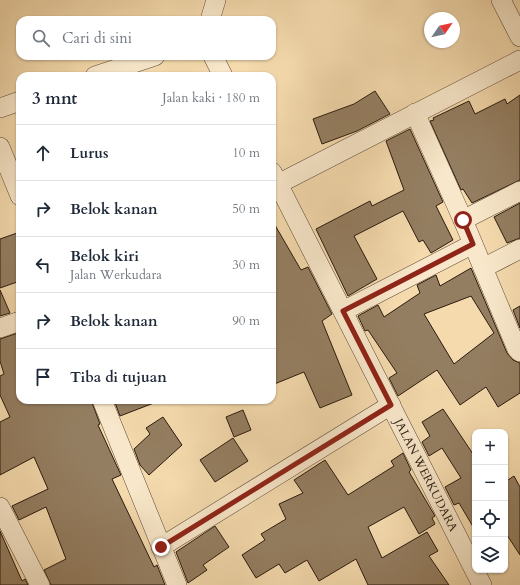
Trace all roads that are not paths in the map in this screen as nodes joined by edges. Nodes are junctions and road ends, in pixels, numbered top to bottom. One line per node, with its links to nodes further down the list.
1 (216, 0): 3 (street)
2 (501, 0): 4 (street)
3 (211, 16)
4 (520, 37)
5 (143, 60): 8 (street)
6 (215, 60): 9 (street)
7 (520, 60): 12 (street)
8 (107, 72)
9 (222, 72)
10 (16, 102): 11 (street)
11 (0, 108)
12 (415, 113): 15 (street); 17 (street)
13 (0, 147): 14 (street)
14 (16, 186)
15 (277, 188): 21 (street, JALAN WERKUDARA)
16 (520, 191): 17 (street)
17 (463, 220): 18 (street)
18 (473, 244): 20 (street); 21 (street)
19 (520, 249): 20 (street)
20 (483, 268): 24 (street)
21 (343, 311): 26 (street, JALAN WERKUDARA)
22 (16, 322): 23 (street)
23 (0, 328)
24 (520, 352)
25 (104, 404): 28 (street)
26 (391, 405): 28 (street); 31 (street, JALAN WERKUDARA)
27 (0, 507): 29 (street)
28 (161, 547): 30 (street)
29 (40, 585)
30 (177, 585)
31 (482, 585)

